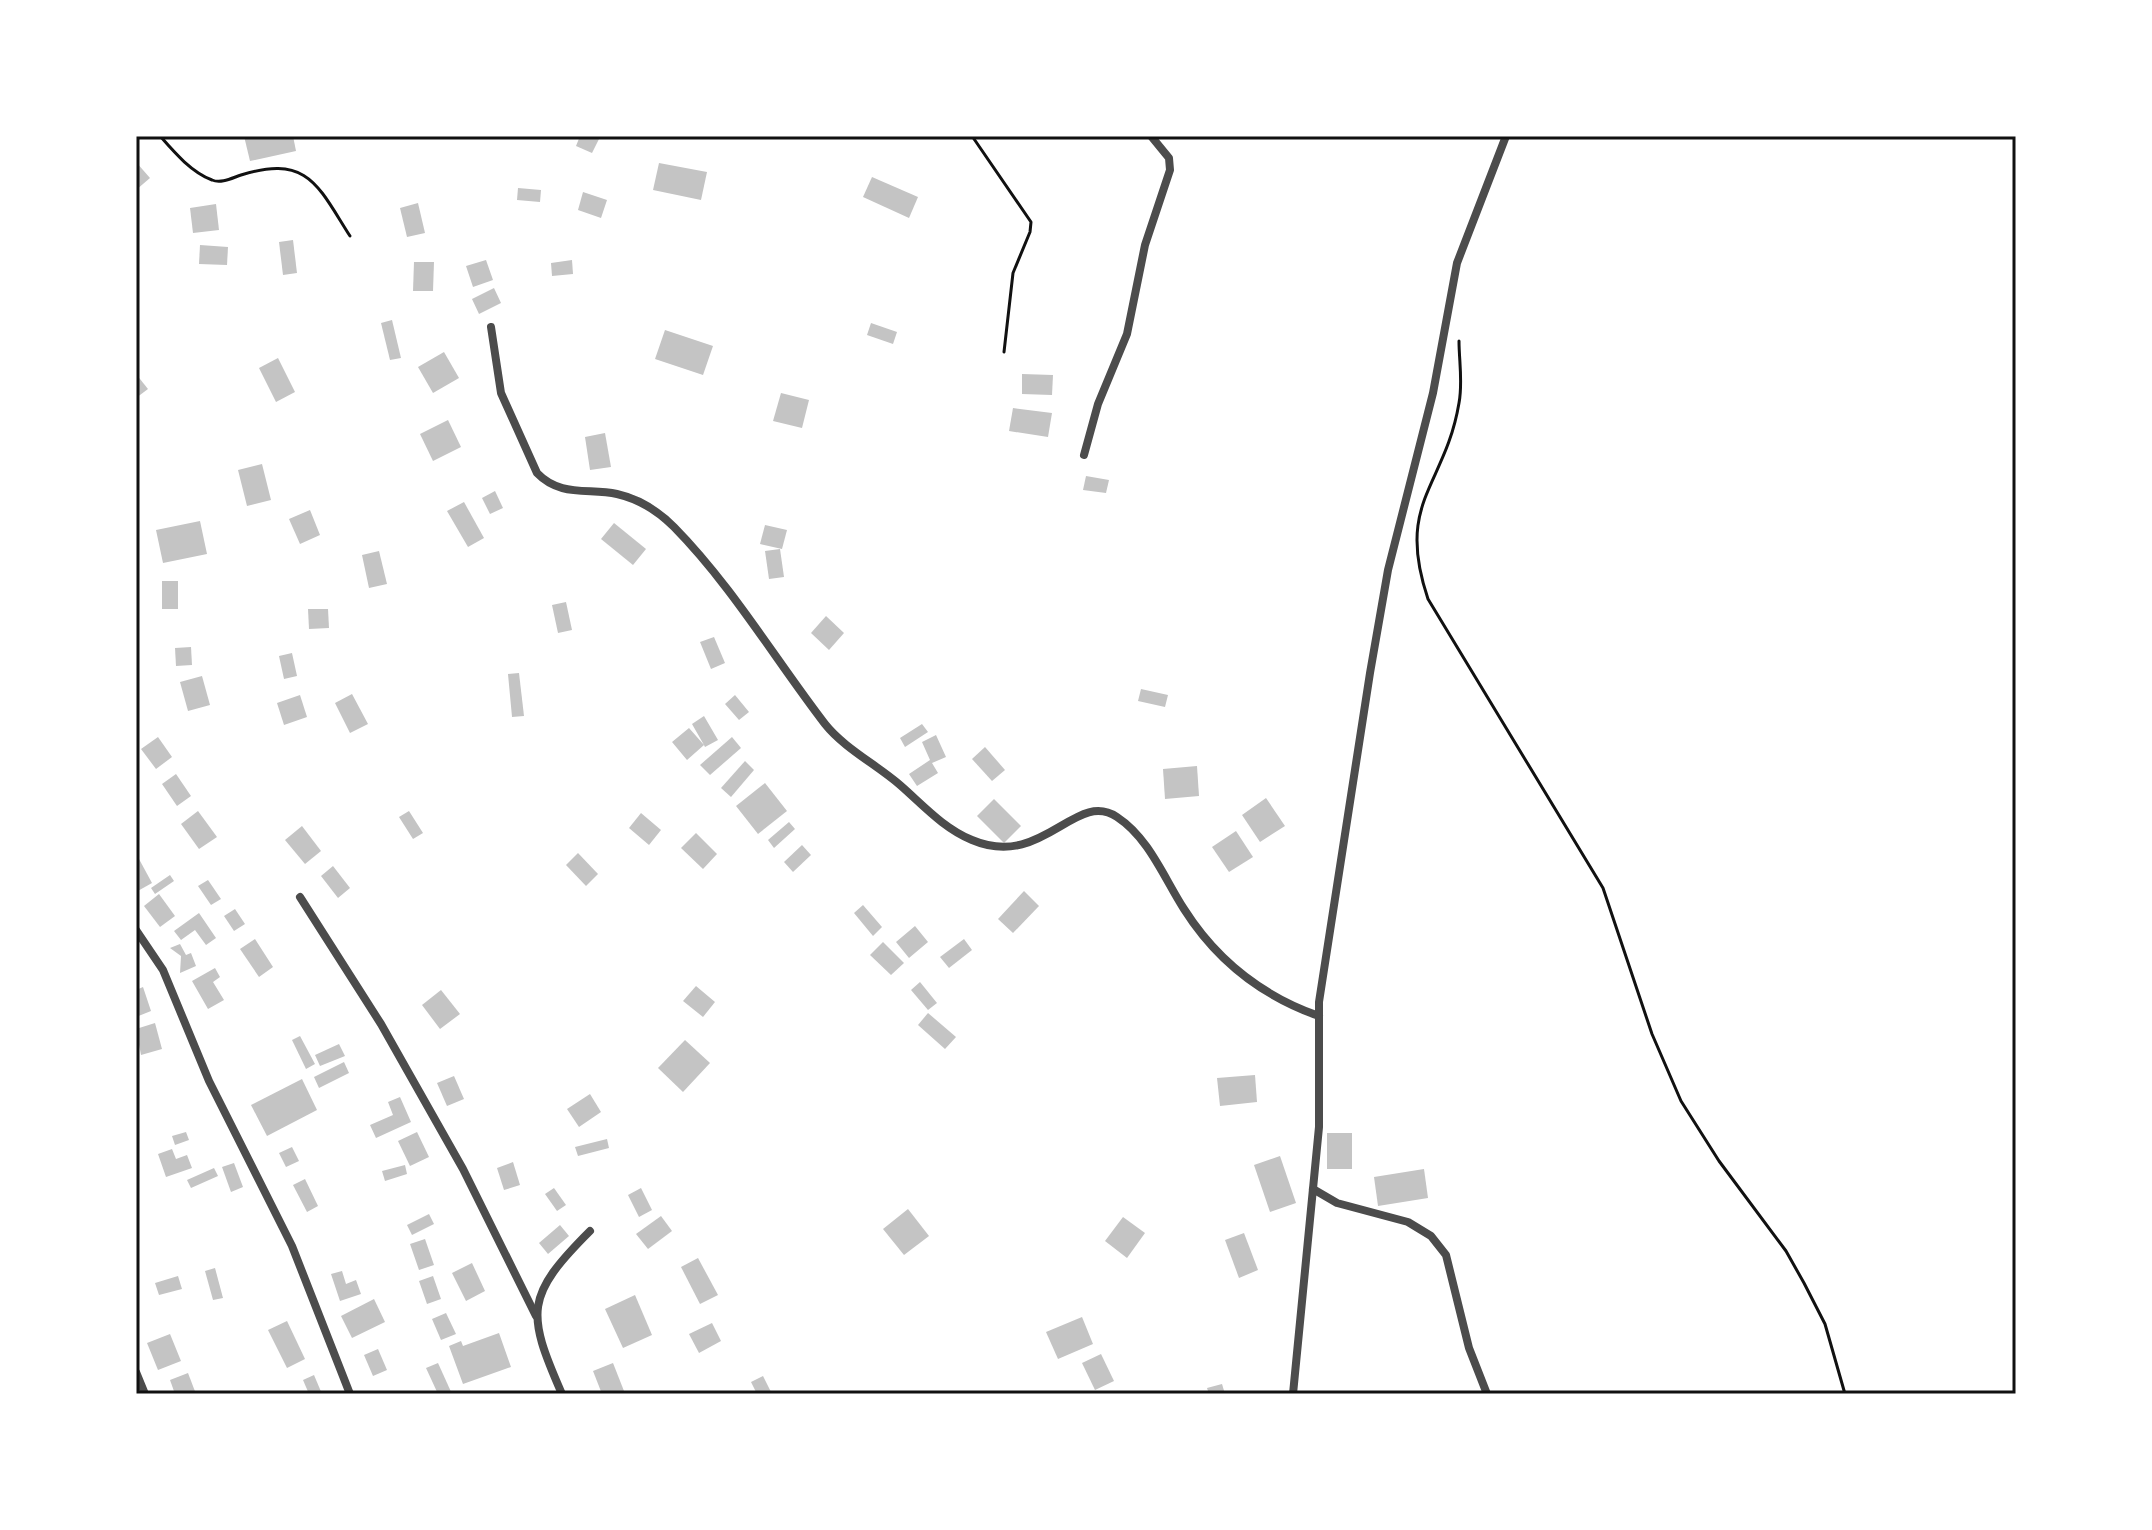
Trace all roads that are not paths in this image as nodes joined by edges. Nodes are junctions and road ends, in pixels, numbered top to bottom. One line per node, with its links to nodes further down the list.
1 (1151, 136): 4 (street)
2 (1506, 136): 7 (street)
3 (491, 327): 7 (street)
4 (1084, 455)
5 (300, 897): 10 (street)
6 (136, 930): 13 (street)
7 (1319, 1016): 8 (street)
8 (1313, 1189): 15 (street); 16 (street)
9 (590, 1231): 10 (street)
10 (536, 1316): 14 (street)
11 (136, 1372): 12 (street)
12 (145, 1394)
13 (350, 1394)
14 (562, 1394)
15 (1293, 1394)
16 (1487, 1394)

